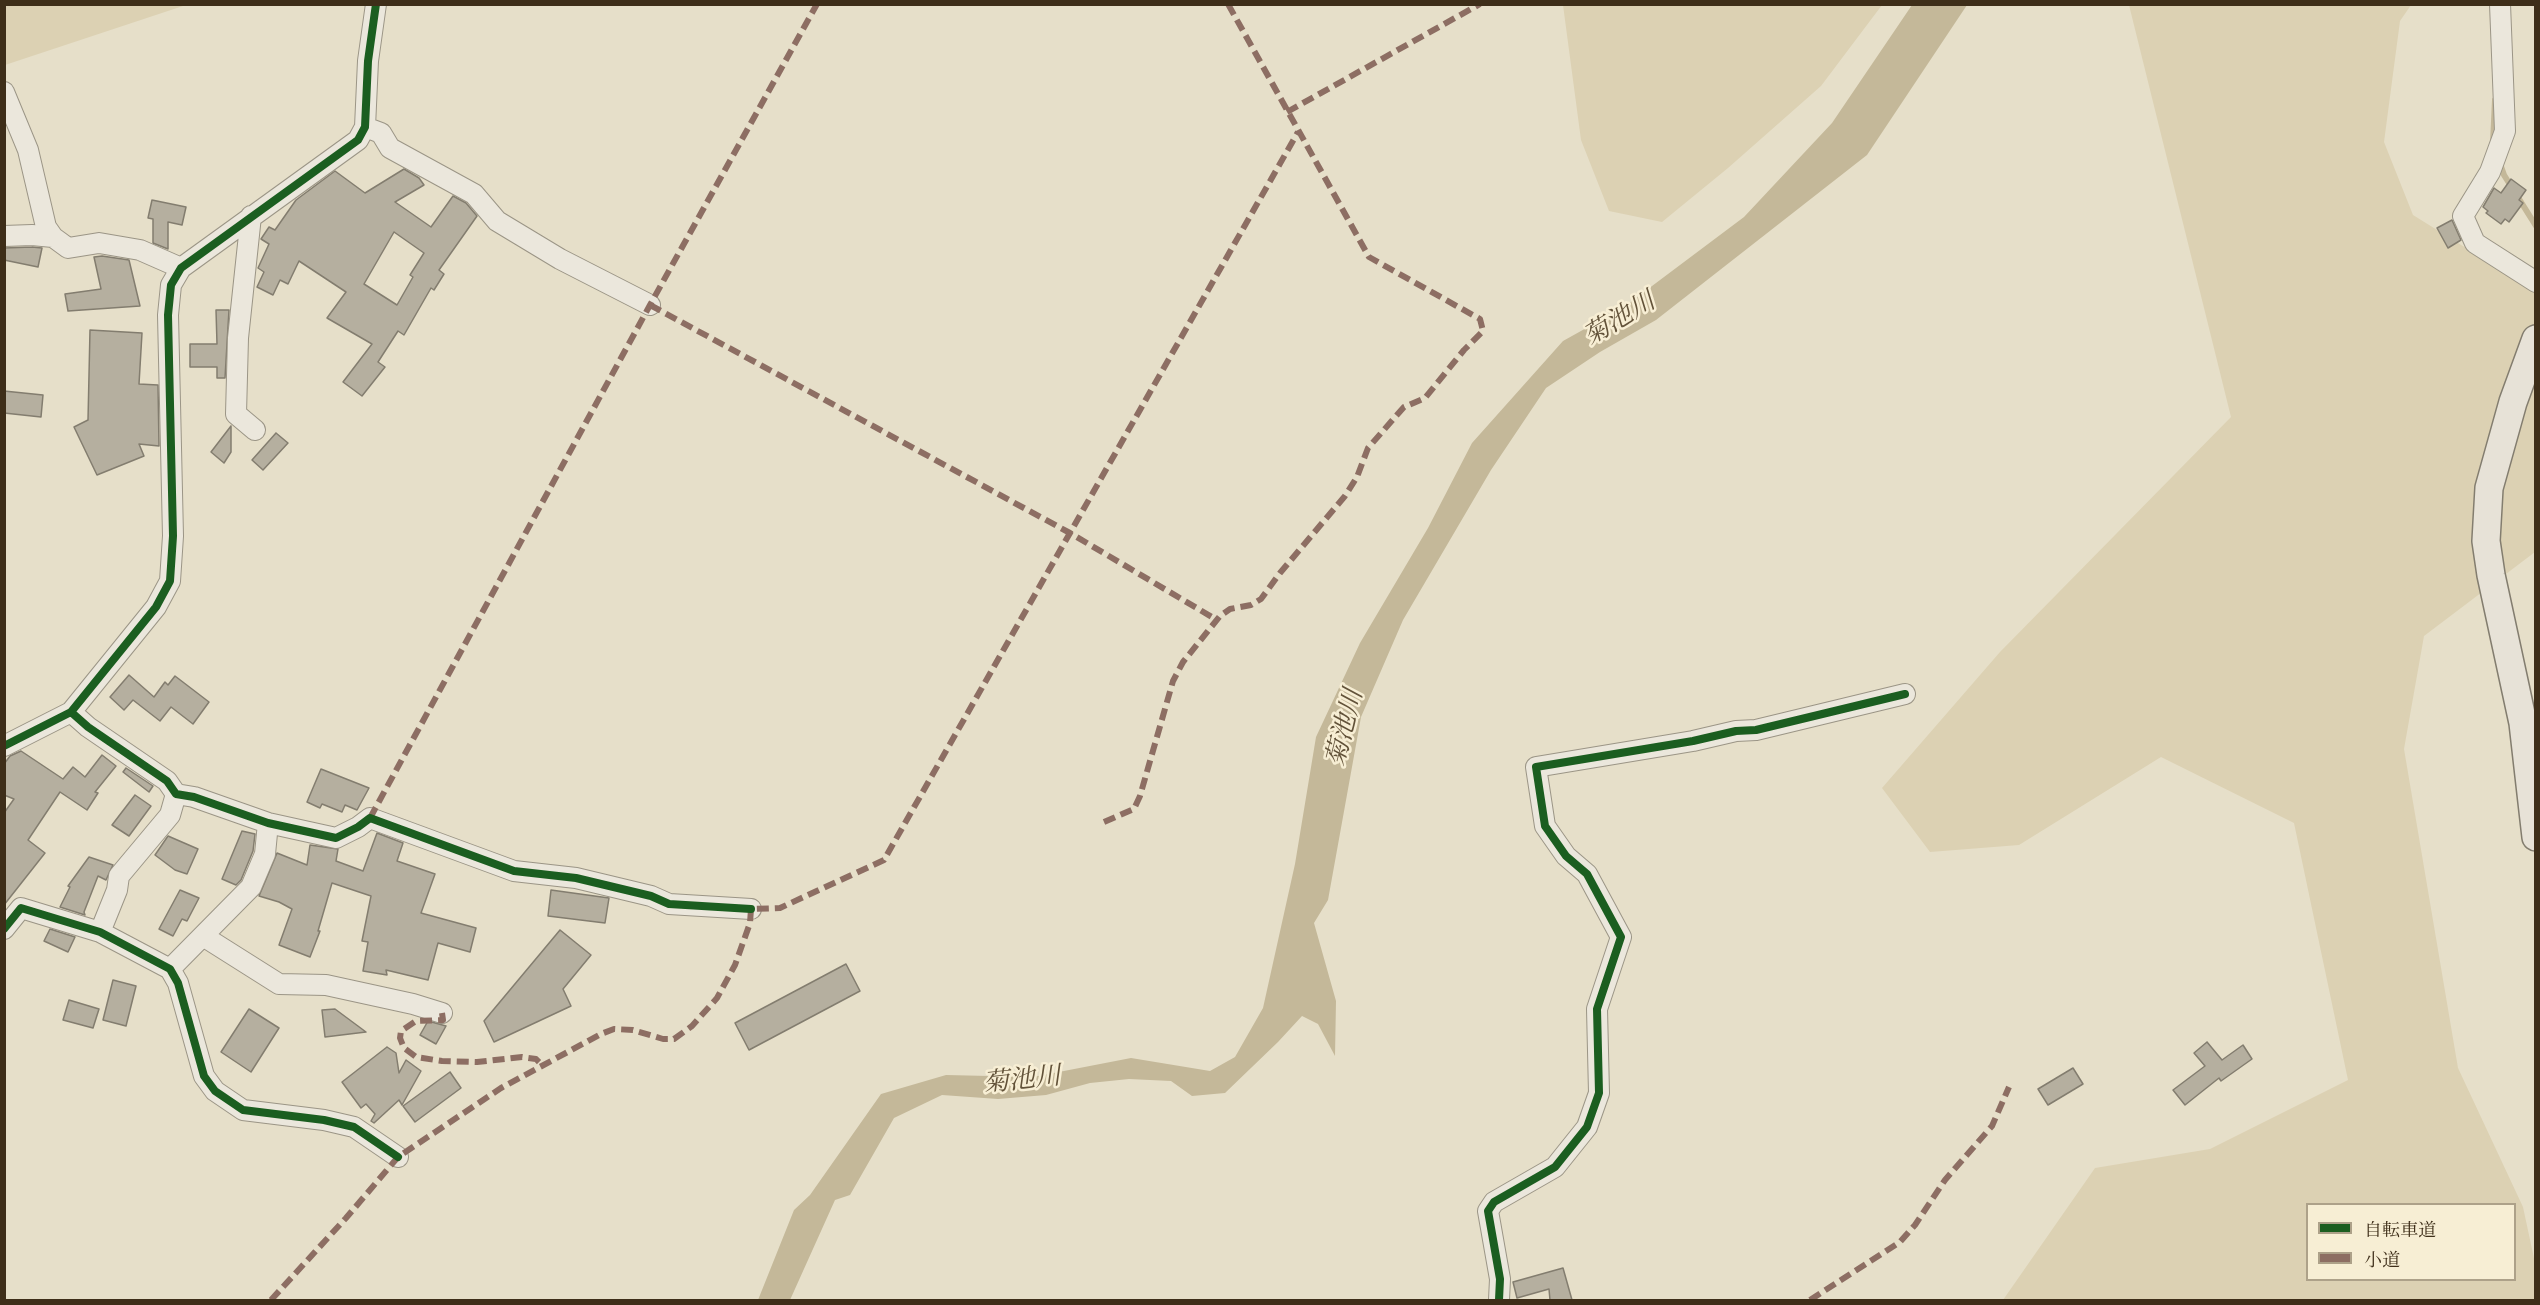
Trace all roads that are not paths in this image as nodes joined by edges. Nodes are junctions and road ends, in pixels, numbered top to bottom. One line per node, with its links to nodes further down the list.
1 (376, 4): 4 (street)
2 (2500, 4): 9 (street)
3 (4, 92): 7 (street)
4 (365, 127): 5 (street); 10 (street)
5 (251, 216): 8 (street); 12 (street)
6 (4, 237): 7 (street)
7 (53, 237): 8 (street)
8 (181, 268): 14 (street)
9 (2535, 282)
10 (650, 305)
11 (2535, 339): 15 (highway)
12 (255, 430)
13 (1905, 694): 27 (street)
14 (71, 712): 16 (street); 17 (street)
15 (2529, 718): 19 (highway)
16 (4, 746)
17 (176, 794): 18 (street); 22 (street)
18 (268, 823): 20 (street); 23 (street)
19 (2535, 837)
20 (751, 909)
21 (4, 929): 22 (street)
22 (100, 932): 24 (street)
23 (203, 936): 24 (street); 25 (street)
24 (170, 969): 26 (street)
25 (442, 1013)
26 (398, 1157)
27 (1499, 1300)

